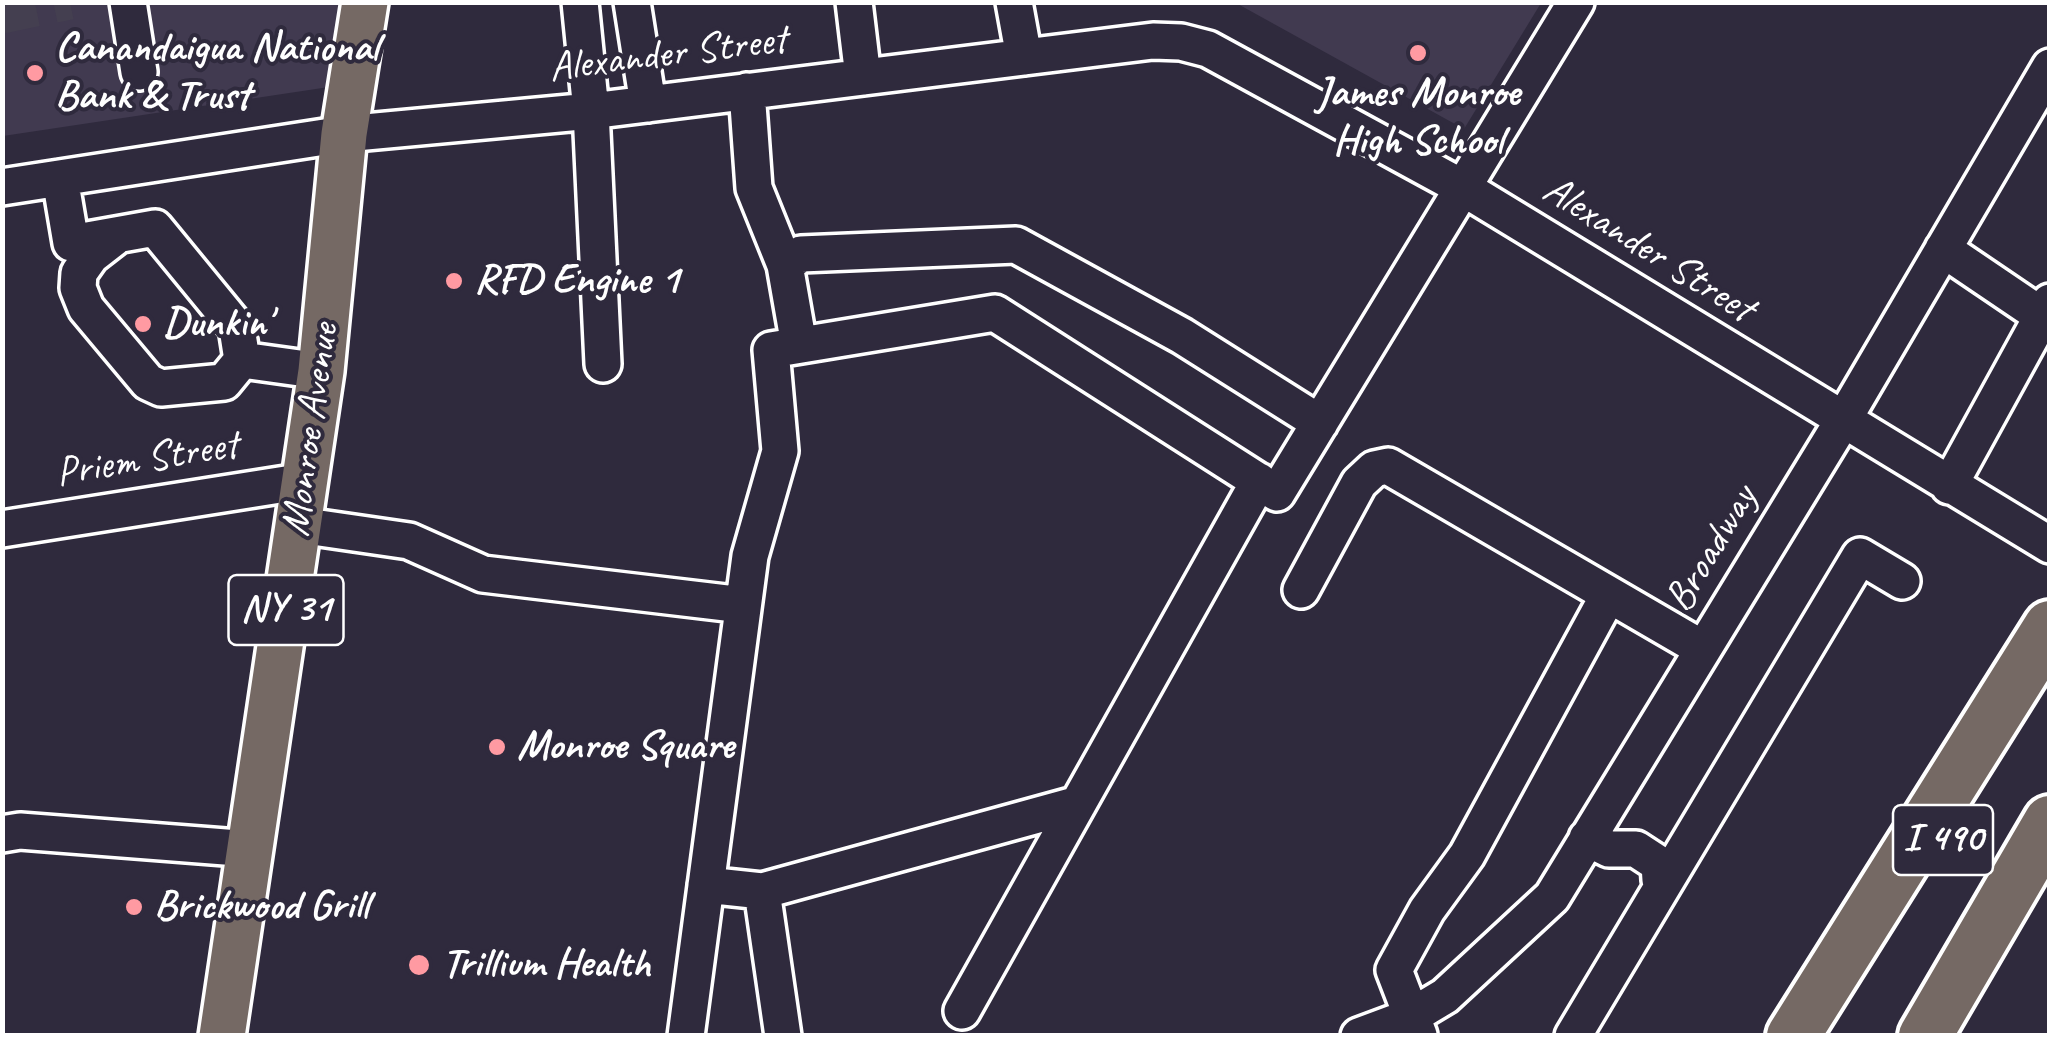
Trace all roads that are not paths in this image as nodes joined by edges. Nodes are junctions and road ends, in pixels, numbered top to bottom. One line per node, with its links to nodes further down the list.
1 (128, 2): 10 (street)
2 (365, 2): 15 (main road, Monroe Avenue / NY 31)
3 (580, 2): 14 (street)
4 (632, 2): 13 (street)
5 (854, 2): 11 (street)
6 (1014, 2): 8 (street)
7 (1576, 2): 18 (street)
8 (1024, 57): 11 (street, Alexander Street); 18 (street, Alexander Street)
9 (2050, 67): 20 (street, Broadway)
10 (138, 72)
11 (863, 77): 12 (street, Alexander Street)
12 (748, 91): 13 (street, Alexander Street); 21 (street)
13 (648, 104): 14 (street, Alexander Street)
14 (591, 111): 15 (street, Alexander Street); 25 (street)
15 (344, 134): 16 (street, Alexander Street); 26 (main road, Monroe Avenue / NY 31)
16 (60, 178): 17 (street, Alexander Street); 19 (street)
17 (2, 187)
18 (1465, 189): 27 (street, Alexander Street); 28 (street)
19 (118, 235): 24 (street); 24 (street)
20 (1943, 248): 22 (street); 27 (street, Broadway)
21 (785, 265): 23 (street); 28 (street)
22 (2046, 309): 31 (street)
23 (798, 345): 30 (street); 38 (street)
24 (242, 360): 26 (street)
25 (604, 364)
26 (321, 371): 29 (main road, Monroe Avenue / NY 31)
27 (1842, 422): 31 (street, Alexander Street); 41 (street, Broadway)
28 (1320, 423): 30 (street)
29 (305, 481): 32 (main road, Monroe Avenue / NY 31); 33 (street, Priem Street)
30 (1259, 482): 42 (street)
31 (1949, 486): 34 (street, Alexander Street)
32 (298, 525): 38 (street); 46 (main road, Monroe Avenue / NY 31)
33 (2, 529)
34 (2036, 537)
35 (1902, 582): 47 (street)
36 (1301, 590): 37 (street)
37 (1608, 596): 41 (street); 51 (street)
38 (744, 605): 48 (street)
39 (2050, 627): 57 (highway)
40 (2050, 644): 58 (highway, I 490)
41 (1703, 650): 45 (street, Broadway)
42 (1078, 804): 49 (street); 50 (street)
43 (2050, 822): 59 (highway, I 490)
44 (2, 834): 46 (street)
45 (1598, 844): 47 (street); 51 (street, Broadway)
46 (251, 850): 52 (main road, Monroe Avenue / NY 31)
47 (1663, 882): 56 (street)
48 (706, 885): 49 (street); 53 (street)
49 (762, 891): 54 (street)
50 (962, 1011)
51 (1414, 1026): 55 (street, Broadway)
52 (222, 1036)
53 (686, 1036)
54 (782, 1036)
55 (1359, 1036)
56 (1573, 1036)
57 (1792, 1036)
58 (1836, 1036)
59 (1925, 1036)

